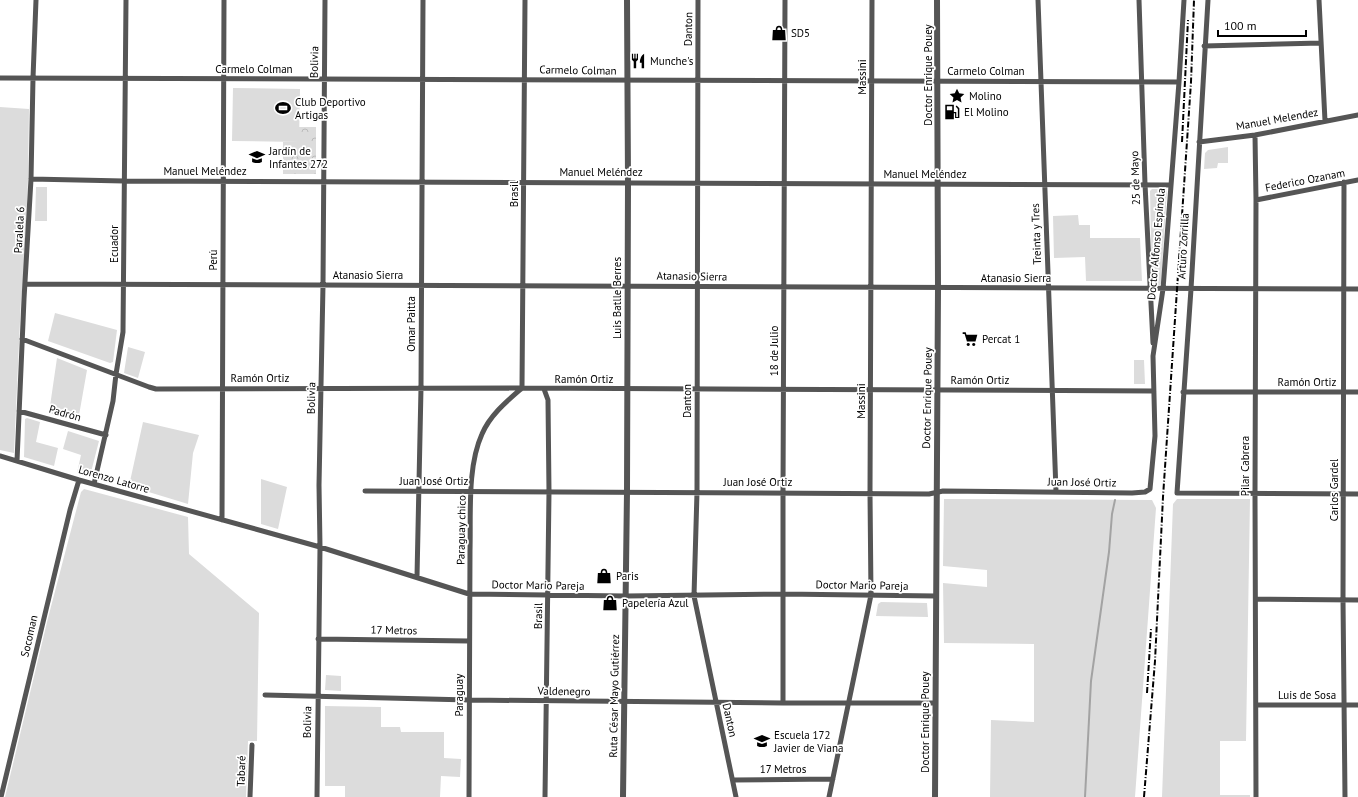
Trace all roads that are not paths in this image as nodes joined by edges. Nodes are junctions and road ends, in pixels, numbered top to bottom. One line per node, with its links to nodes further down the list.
1 (36, 0): 20 (street, Paralela 6)
2 (126, 0): 21 (street, Ecuador)
3 (224, 0): 22 (street, Perú)
4 (325, 0): 23 (street, Bolivia)
5 (423, 0): 24 (street, Omar Paitta)
6 (525, 0): 25 (street, Brasil)
7 (627, 0): 26 (street, Luis Batlle Berres)
8 (698, 0): 27 (street, Danton)
9 (785, 0): 28 (street, 18 de Julio)
10 (872, 0): 29 (street, Massini)
11 (937, 0): 30 (street, Doctor Enrique Pouey)
12 (1038, 0): 31 (street, Treinta y Tres)
13 (1139, 0): 32 (street, 25 de Mayo)
14 (1184, 0): 33 (street, Doctor Alfonso Espínola)
15 (1208, 0): 18 (street, Arturo Zorrilla)
16 (1319, 0): 17 (street)
17 (1321, 43): 18 (street); 35 (street)
18 (1204, 46): 37 (street, Arturo Zorrilla)
19 (0, 78): 20 (street, Carmelo Colman)
20 (33, 78): 21 (street, Carmelo Colman); 38 (street, Paralela 6)
21 (125, 78): 22 (street, Carmelo Colman); 40 (street, Ecuador)
22 (224, 78): 23 (street, Carmelo Colman); 41 (street, Perú)
23 (324, 79): 24 (street, Carmelo Colman); 42 (street, Bolivia)
24 (422, 79): 25 (street, Carmelo Colman); 43 (street, Omar Paitta)
25 (524, 79): 26 (street, Carmelo Colman); 46 (street, Brasil)
26 (627, 80): 27 (street, Carmelo Colman); 44 (street, Luis Batlle Berres)
27 (698, 80): 28 (street, Carmelo Colman); 47 (street, Danton)
28 (784, 80): 29 (street, Carmelo Colman); 48 (street, 18 de Julio)
29 (871, 80): 30 (street, Carmelo Colman); 49 (street, Massini)
30 (938, 81): 31 (street, Carmelo Colman); 50 (street, Doctor Enrique Pouey)
31 (1041, 81): 32 (street, Carmelo Colman); 51 (street, Treinta y Tres)
32 (1142, 82): 33 (street, Carmelo Colman); 52 (street, 25 de Mayo)
33 (1179, 82): 53 (street, Doctor Alfonso Espínola)
34 (1358, 115): 35 (street, Manuel Melendez)
35 (1325, 121): 36 (street, Manuel Melendez)
36 (1255, 135): 37 (street, Manuel Melendez); 54 (street, Pilar Cabrera)
37 (1199, 142): 69 (street, Arturo Zorrilla)
38 (31, 179): 40 (street, Manuel Meléndez); 55 (street, Paralela 6)
39 (1358, 180): 45 (street, Federico Ozanam)
40 (124, 181): 41 (street, Manuel Meléndez); 56 (street, Ecuador)
41 (224, 181): 42 (street, Manuel Meléndez); 57 (street, Perú)
42 (324, 181): 43 (street, Manuel Meléndez); 58 (street, Bolivia)
43 (421, 181): 46 (street, Manuel Meléndez); 59 (street, Omar Paitta)
44 (628, 182): 46 (street, Manuel Meléndez); 47 (street, Manuel Meléndez); 60 (street, Luis Batlle Berres)
45 (1344, 182): 54 (street, Federico Ozanam); 70 (street, Carlos Gardel)
46 (524, 183): 62 (street, Brasil)
47 (697, 183): 48 (street, Manuel Meléndez); 61 (street, Danton)
48 (784, 183): 49 (street, Manuel Meléndez); 63 (street, 18 de Julio)
49 (872, 184): 50 (street, Manuel Meléndez); 64 (street, Massini)
50 (938, 184): 51 (street, Manuel Meléndez); 65 (street, Doctor Enrique Pouey)
51 (1044, 184): 52 (street, Manuel Meléndez); 66 (street, Treinta y Tres)
52 (1145, 184): 53 (street, Manuel Meléndez); 67 (street, 25 de Mayo)
53 (1171, 185): 68 (street, Doctor Alfonso Espínola)
54 (1256, 200): 72 (street, Pilar Cabrera)
55 (26, 284): 56 (street, Atanasio Sierra); 73 (street, Paralela 6)
56 (124, 285): 57 (street, Atanasio Sierra); 75 (street, Ecuador)
57 (223, 285): 58 (street, Atanasio Sierra); 76 (street, Perú)
58 (323, 285): 59 (street, Atanasio Sierra); 80 (street, Bolivia)
59 (421, 286): 62 (street, Atanasio Sierra); 77 (street, Omar Paitta)
60 (627, 286): 61 (street, Atanasio Sierra); 62 (street, Atanasio Sierra); 79 (street, Luis Batlle Berres)
61 (698, 286): 63 (street, Atanasio Sierra); 82 (street, Danton)
62 (523, 287): 78 (street, Brasil)
63 (784, 288): 64 (street, Atanasio Sierra); 83 (street, 18 de Julio)
64 (871, 288): 65 (street, Atanasio Sierra); 84 (street, Massini)
65 (938, 288): 66 (street, Atanasio Sierra); 85 (street, Doctor Enrique Pouey)
66 (1049, 288): 67 (street, Atanasio Sierra); 86 (street, Treinta y Tres)
67 (1150, 289): 68 (street, Atanasio Sierra); 74 (street, 25 de Mayo)
68 (1163, 289): 69 (street, Atanasio Sierra); 74 (street, Doctor Alfonso Espínola)
69 (1191, 289): 72 (street, Atanasio Sierra); 88 (street, Arturo Zorrilla)
70 (1343, 289): 71 (street, Atanasio Sierra); 72 (street, Atanasio Sierra); 90 (street, Carlos Gardel)
71 (1358, 289)
72 (1256, 290): 89 (street, Pilar Cabrera)
73 (22, 339): 75 (street, Ramón Ortiz); 92 (street, Paralela 6)
74 (1153, 356): 87 (street, Doctor Alfonso Espínola)
75 (116, 374): 76 (street, Ramón Ortiz); 93 (street, Ecuador)
76 (222, 388): 80 (street, Ramón Ortiz); 112 (street, Perú)
77 (421, 388): 78 (street, Ramón Ortiz); 80 (street, Ramón Ortiz); 100 (street, Omar Paitta)
78 (522, 388): 81 (street, Ramón Ortiz); 102 (street, Paraguay chico)
79 (627, 388): 81 (street, Ramón Ortiz); 82 (street, Ramón Ortiz); 104 (street, Luis Batlle Berres)
80 (322, 389): 113 (street, Bolivia)
81 (544, 389): 103 (street, Brasil)
82 (697, 389): 83 (street, Ramón Ortiz); 105 (street, Danton)
83 (784, 390): 84 (street, Ramón Ortiz); 106 (street, 18 de Julio)
84 (871, 390): 85 (street, Ramón Ortiz); 108 (street, Massini)
85 (937, 390): 86 (street, Ramón Ortiz); 107 (street, Doctor Enrique Pouey)
86 (1052, 391): 87 (street, Ramón Ortiz); 101 (street, Treinta y Tres)
87 (1154, 391): 98 (street, Doctor Alfonso Espínola)
88 (1184, 392): 89 (street, Ramón Ortiz); 109 (street, Arturo Zorrilla)
89 (1256, 392): 90 (street, Ramón Ortiz); 109 (street, Pilar Cabrera)
90 (1344, 392): 91 (street, Ramón Ortiz); 110 (street, Carlos Gardel)
91 (1358, 392)
92 (19, 411): 93 (street, Padrón); 95 (street, Paralela 6)
93 (106, 435): 97 (street, Ecuador)
94 (0, 456): 95 (street, Lorenzo Latorre)
95 (17, 461): 96 (street, Lorenzo Latorre)
96 (78, 480): 97 (street, Lorenzo Latorre); 142 (street, Socoman)
97 (94, 484): 112 (street, Lorenzo Latorre)
98 (1150, 489): 101 (street, Juan José Ortiz)
99 (365, 491): 100 (street, Juan José Ortiz)
100 (419, 491): 102 (street, Juan José Ortiz); 114 (street, Omar Paitta)
101 (1056, 491): 107 (street, Juan José Ortiz)
102 (472, 492): 103 (street, Juan José Ortiz); 115 (street, Paraguay chico)
103 (549, 492): 104 (street, Juan José Ortiz); 117 (street, Brasil)
104 (627, 492): 105 (street, Juan José Ortiz); 119 (street, Luis Batlle Berres)
105 (697, 492): 106 (street, Juan José Ortiz); 120 (street, Danton)
106 (783, 492): 108 (street, Juan José Ortiz); 116 (street, 18 de Julio)
107 (936, 492): 108 (street, Juan José Ortiz); 121 (street, Doctor Enrique Pouey)
108 (870, 493): 118 (street, Massini)
109 (1255, 493): 110 (street); 122 (street, Pilar Cabrera)
110 (1344, 494): 111 (street); 123 (street, Carlos Gardel)
111 (1358, 494)
112 (222, 520): 113 (street, Doctor Mario Pareja)
113 (320, 547): 114 (street, Doctor Mario Pareja); 125 (street, Bolivia)
114 (417, 577): 115 (street, Doctor Mario Pareja)
115 (470, 594): 117 (street, Doctor Mario Pareja); 126 (street, Paraguay)
116 (783, 594): 118 (street, Doctor Mario Pareja); 120 (street, Doctor Mario Pareja); 134 (street, 18 de Julio)
117 (548, 595): 119 (street, Doctor Mario Pareja); 130 (street, Brasil)
118 (871, 595): 121 (street, Doctor Mario Pareja); 133 (street, Massini)
119 (626, 596): 120 (street, Doctor Mario Pareja); 131 (street, Ruta César Mayo Gutiérrez)
120 (694, 596): 132 (street, Danton)
121 (936, 596): 135 (street, Doctor Enrique Pouey)
122 (1256, 599): 123 (street); 136 (street, Pilar Cabrera)
123 (1343, 600): 124 (street); 137 (street, Carlos Gardel)
124 (1358, 600)
125 (318, 639): 126 (street, 17 Metros); 128 (street, Bolivia)
126 (469, 641): 129 (street, Paraguay)
127 (265, 695): 128 (street, Valdenegro)
128 (318, 697): 129 (street, Valdenegro); 144 (street, Bolivia)
129 (469, 700): 130 (street, Valdenegro); 145 (street, Paraguay)
130 (547, 700): 131 (street, Valdenegro); 146 (street, Brasil)
131 (624, 701): 132 (street, Valdenegro); 147 (street, Ruta César Mayo Gutiérrez)
132 (716, 702): 134 (street, Valdenegro); 141 (street, Danton)
133 (848, 702): 134 (street, Valdenegro); 135 (street, Valdenegro); 140 (street, Massini)
134 (783, 703)
135 (935, 703): 150 (street, Doctor Enrique Pouey)
136 (1256, 705): 137 (street, Luis de Sosa); 151 (street, Pilar Cabrera)
137 (1345, 705): 138 (street, Luis de Sosa); 152 (street, Carlos Gardel)
138 (1358, 705)
139 (252, 745): 143 (street, Tabaré)
140 (833, 779): 141 (street, 17 Metros); 149 (street, Massini)
141 (733, 780): 148 (street, Danton)
142 (1, 797)
143 (250, 797)
144 (317, 797)
145 (469, 797)
146 (545, 797)
147 (623, 797)
148 (736, 797)
149 (829, 797)
150 (935, 797)
151 (1256, 797)
152 (1345, 797)

